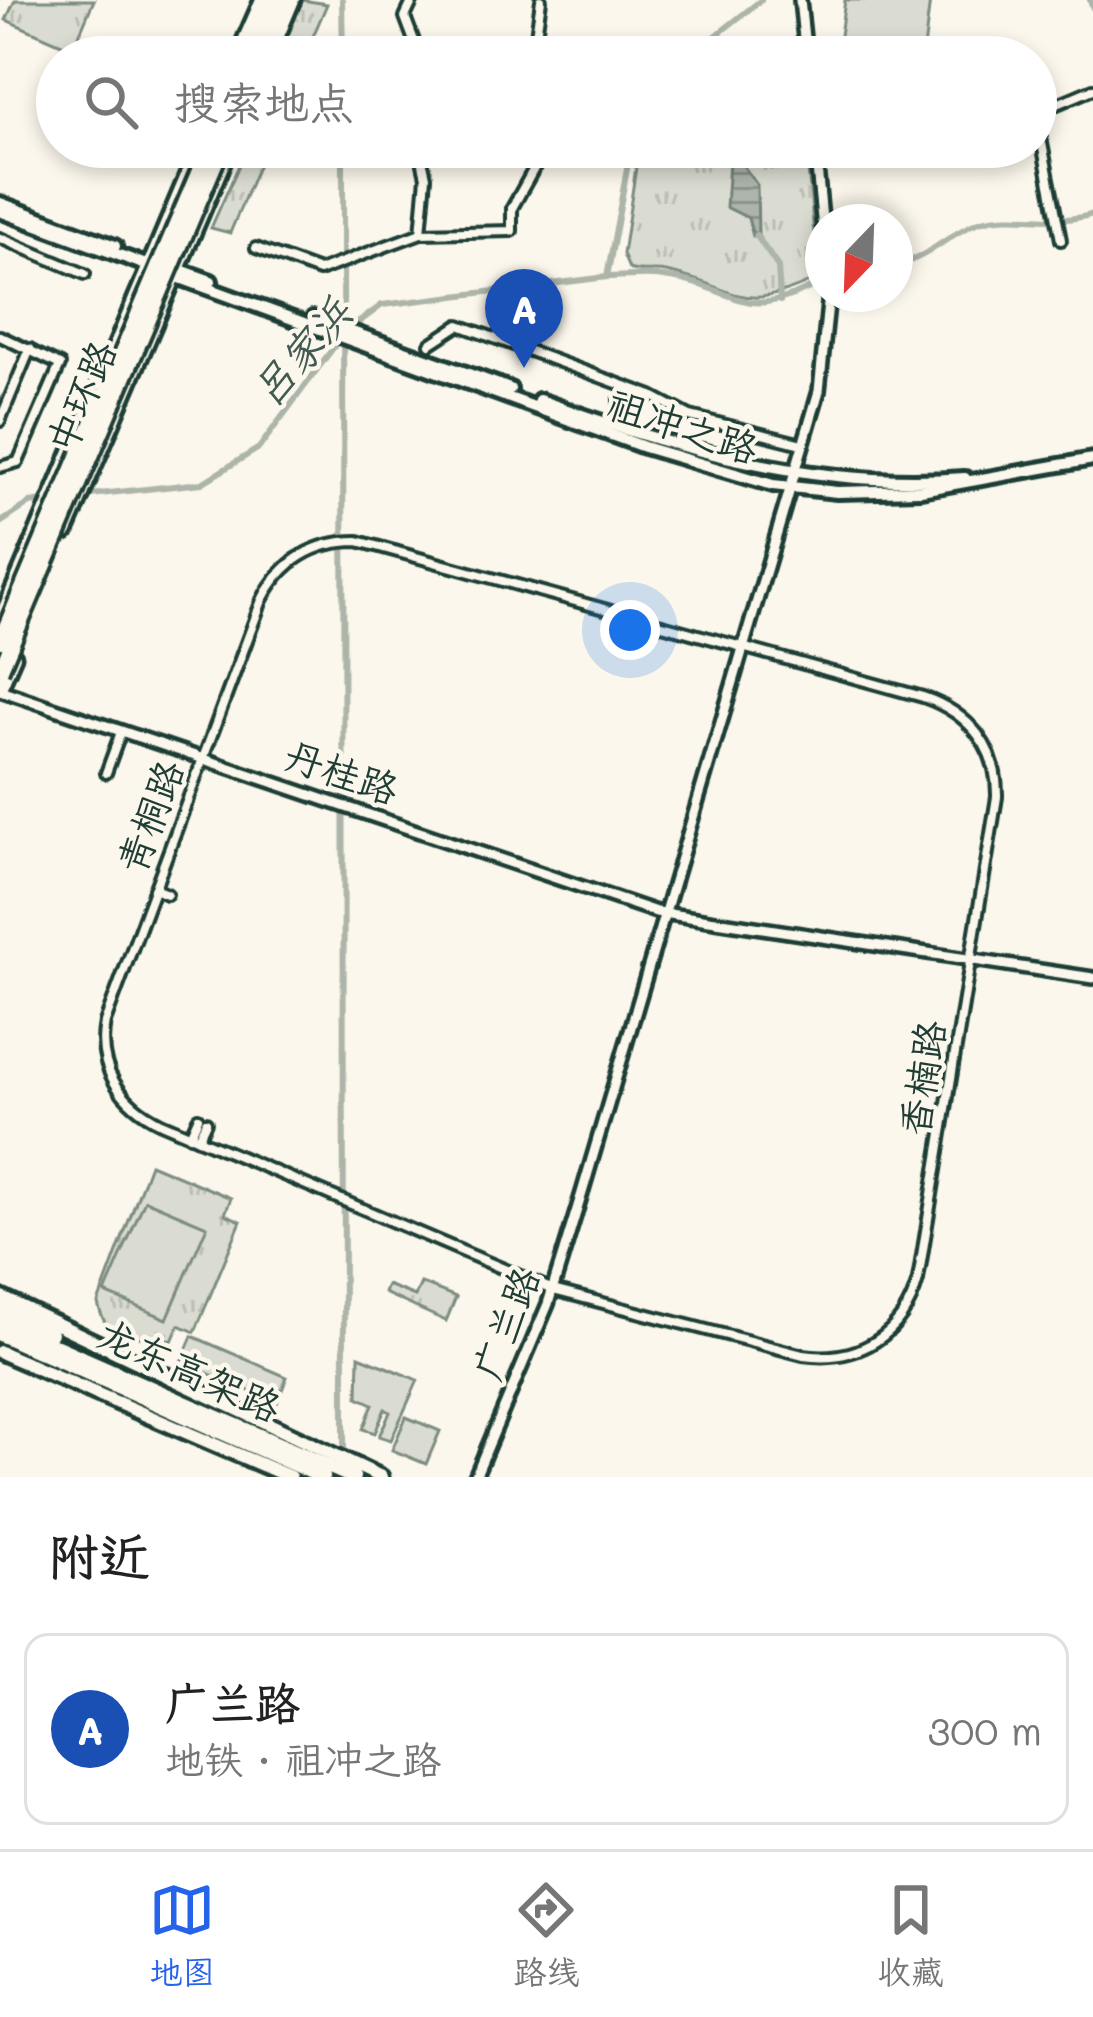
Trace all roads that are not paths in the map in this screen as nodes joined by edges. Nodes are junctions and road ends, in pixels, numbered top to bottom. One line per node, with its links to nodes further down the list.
1 (262, 0): 7 (main road)
2 (272, 0): 8 (highway)
3 (288, 0): 9 (highway)
4 (413, 0): 10 (street)
5 (541, 0): 11 (street)
6 (802, 0): 12 (street)
7 (246, 36)
8 (256, 36)
9 (273, 36)
10 (412, 36)
11 (536, 36)
12 (806, 36)
13 (1093, 89): 14 (street)
14 (1057, 104)
15 (190, 168): 29 (main road)
16 (200, 168): 47 (highway, 中环路, bridge)
17 (217, 168): 49 (highway, 中环路, bridge)
18 (218, 168): 30 (main road)
19 (424, 168): 25 (street)
20 (534, 168): 25 (street)
21 (819, 168): 23 (street)
22 (1048, 168): 27 (street)
23 (822, 204)
24 (0, 207): 29 (main road, 祖冲之路)
25 (421, 233): 28 (street)
26 (0, 238): 31 (street)
27 (1061, 240)
28 (256, 248)
29 (149, 262): 30 (main road, 祖冲之路); 46 (main road, bridge)
30 (177, 273): 36 (main road, 祖冲之路); 50 (main road, bridge)
31 (85, 274)
32 (829, 312): 41 (street, 广兰路)
33 (831, 312): 44 (street, 广兰路)
34 (0, 337): 37 (street)
35 (430, 344): 38 (street)
36 (378, 347): 44 (main road, 祖冲之路); 45 (main road, 祖冲之路)
37 (31, 350): 40 (street); 43 (street)
38 (630, 391): 39 (street); 41 (street)
39 (619, 401)
40 (0, 421)
41 (802, 444): 44 (street, 广兰路)
42 (1093, 456): 44 (main road, 祖冲之路); 45 (main road, 祖冲之路)
43 (0, 467)
44 (798, 467): 45 (street, 广兰路)
45 (791, 488): 48 (street, 广兰路)
46 (0, 620)
47 (0, 641)
48 (744, 647): 52 (street, 青桐路); 56 (street, 广兰路); 57 (street, 香楠路)
49 (0, 670)
50 (0, 688): 51 (street, 丹桂路); 52 (street, 丹桂路)
51 (121, 732): 52 (street, 丹桂路); 53 (street)
52 (203, 758): 54 (street, 青桐路); 56 (street, 丹桂路)
53 (106, 773)
54 (154, 889): 55 (street); 60 (street, 青桐路)
55 (167, 894)
56 (665, 912): 57 (street, 丹桂路); 61 (street, 广兰路)
57 (971, 959): 58 (street, 丹桂路); 61 (street, 香楠路)
58 (1093, 978)
59 (202, 1120): 60 (street)
60 (194, 1137): 61 (street, 青桐路)
61 (553, 1290): 68 (street, 广兰路)
62 (1, 1310): 65 (main road); 65 (highway, 龙东高架路)
63 (0, 1338): 67 (highway, 龙东高架路)
64 (0, 1352): 66 (main road)
65 (367, 1475)
66 (290, 1477)
67 (322, 1477)
68 (475, 1477)

